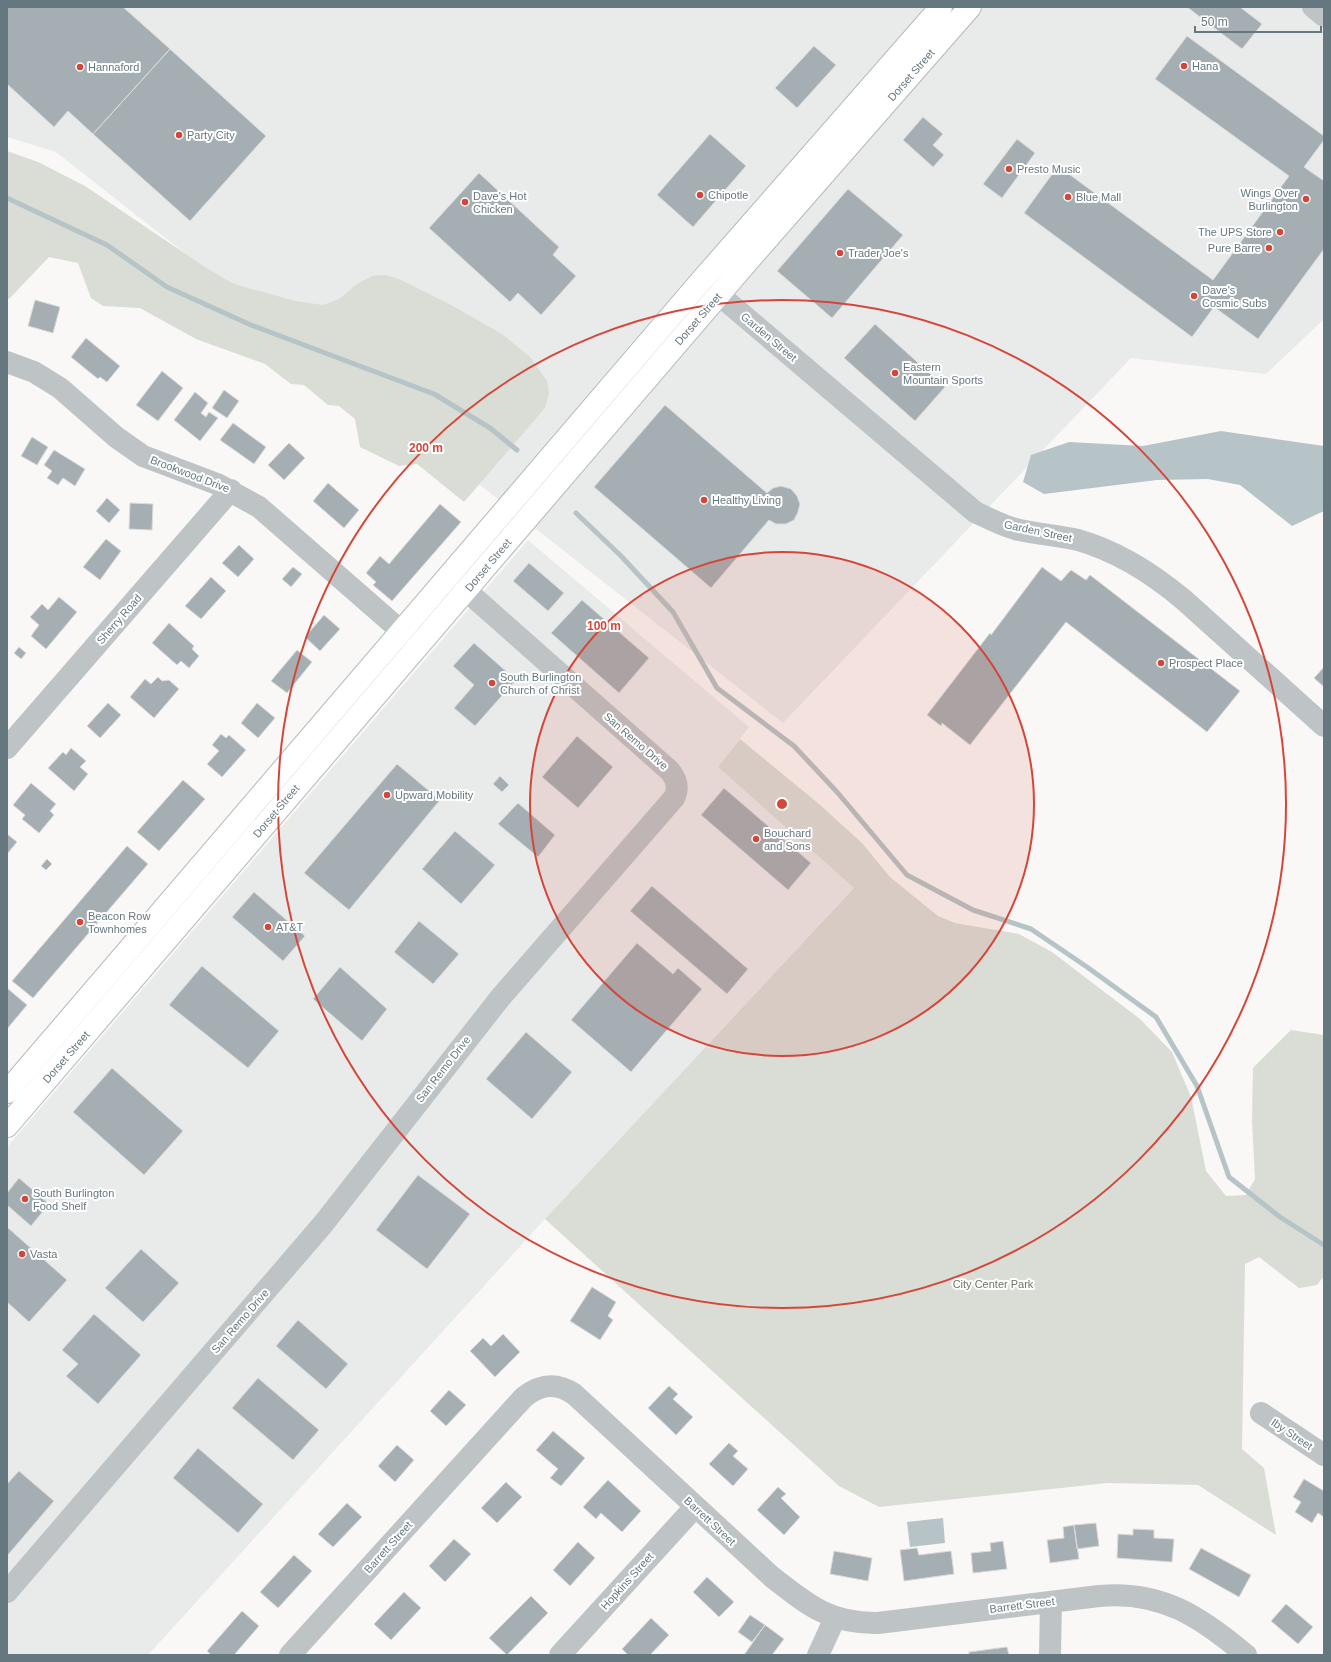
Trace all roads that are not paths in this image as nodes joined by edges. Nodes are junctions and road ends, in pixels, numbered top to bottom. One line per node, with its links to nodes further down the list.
1 (941, 7): 5 (main road, Dorset Street)
2 (970, 7): 6 (main road, Dorset Street)
3 (1312, 7): 4 (street)
4 (1324, 16)
5 (702, 280): 6 (street, Garden Street); 9 (main road, Dorset Street)
6 (719, 295): 10 (main road, Dorset Street); 13 (street, Garden Street)
7 (7, 362): 8 (street, Brookwood Drive)
8 (231, 490): 11 (street, Brookwood Drive); 14 (street, Sherry Road)
9 (449, 576): 10 (street, San Remo Drive); 11 (main road, Dorset Street)
10 (466, 590): 12 (main road, Dorset Street); 20 (street, San Remo Drive)
11 (402, 631): 12 (street, Brookwood Drive); 15 (main road, Dorset Street)
12 (419, 646): 16 (main road, Dorset Street)
13 (1324, 726)
14 (7, 748)
15 (7, 1092)
16 (7, 1126)
17 (1261, 1413): 18 (street, Iby Street)
18 (1324, 1455)
19 (695, 1507): 22 (street, Barrett Street); 23 (street, Barrett Street); 24 (street, Hopkins Street)
20 (7, 1592)
21 (1051, 1602): 22 (street, Barrett Street); 26 (street); 27 (street, Barrett Street)
22 (834, 1618): 25 (street)
23 (290, 1655)
24 (560, 1655)
25 (818, 1655)
26 (1050, 1655)
27 (1246, 1655)

